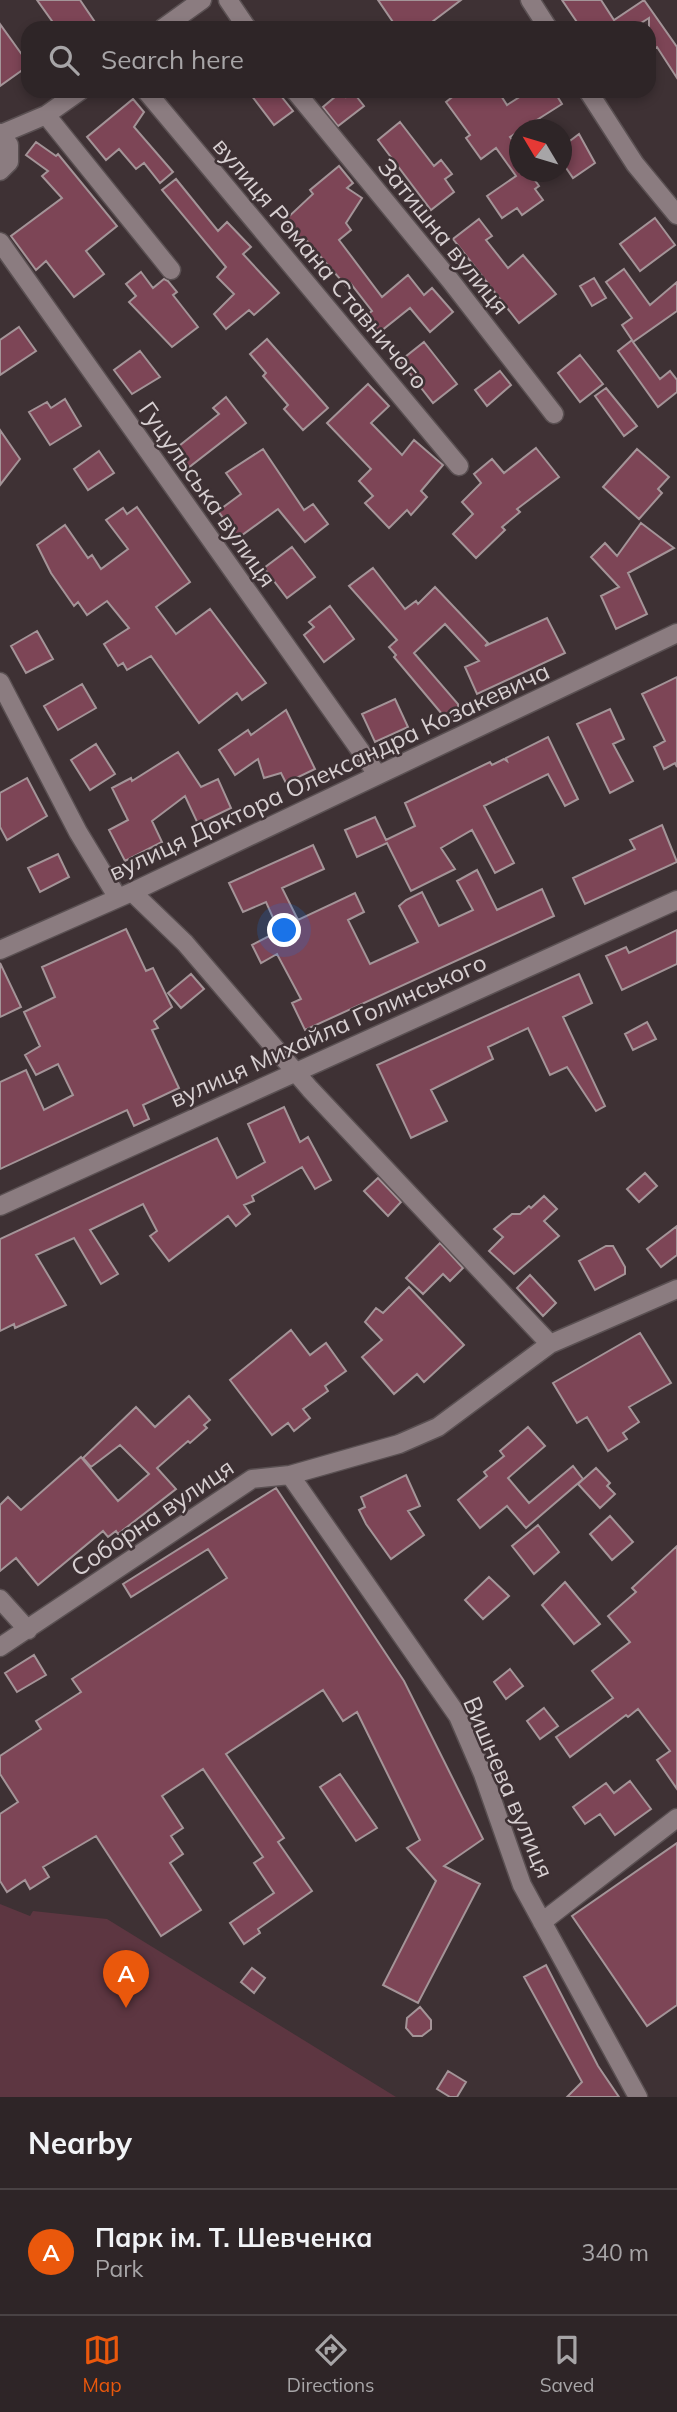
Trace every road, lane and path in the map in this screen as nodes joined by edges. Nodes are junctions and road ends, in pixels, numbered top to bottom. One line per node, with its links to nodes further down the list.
1 (202, 0): 4 (street)
2 (228, 0): 5 (street)
3 (530, 0): 6 (street)
4 (173, 21)
5 (242, 21)
6 (544, 21)
7 (70, 98): 11 (street)
8 (152, 98): 18 (street, вулиця Романа Ставничого)
9 (301, 98): 17 (street, Затишна вулиця)
10 (593, 98): 14 (street)
11 (46, 115): 12 (street); 16 (street)
12 (1, 134): 13 (street)
13 (0, 172)
14 (677, 215)
15 (0, 242): 21 (street, Гуцульська вулиця)
16 (171, 270)
17 (554, 414)
18 (458, 466)
19 (677, 633): 21 (street, вулиця Доктора Олександра Козакевича)
20 (0, 682): 22 (street)
21 (377, 774): 22 (street, вулиця Доктора Олександра Козакевича)
22 (125, 895): 24 (street, вулиця Доктора Олександра Козакевича); 25 (street)
23 (677, 900): 25 (street, вулиця Михайла Голинського)
24 (0, 950)
25 (297, 1071): 26 (street, вулиця Михайла Голинського); 28 (street)
26 (0, 1206)
27 (677, 1289): 28 (street, Соборна вулиця)
28 (550, 1344): 29 (street, Соборна вулиця)
29 (290, 1475): 31 (street, Соборна вулиця); 34 (street, Вишнева вулиця)
30 (0, 1599): 31 (street)
31 (28, 1630): 32 (street, Соборна вулиця)
32 (0, 1647)
33 (677, 1818): 34 (street)
34 (542, 1922): 35 (street, Вишнева вулиця)
35 (638, 2097)

